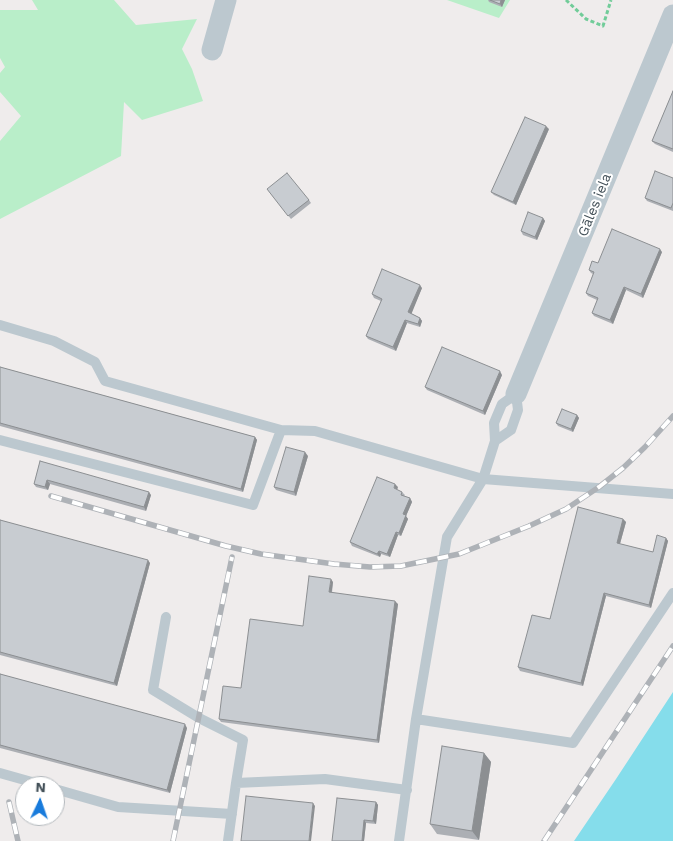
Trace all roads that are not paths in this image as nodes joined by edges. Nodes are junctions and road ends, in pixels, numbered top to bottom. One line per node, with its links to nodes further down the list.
1 (226, 0): 3 (street)
2 (673, 15): 5 (street, Gāles iela)
3 (212, 50)
4 (0, 325): 6 (lane)
5 (516, 394): 8 (lane); 8 (lane)
6 (281, 430): 7 (lane); 9 (lane)
7 (0, 440)
8 (495, 441): 9 (lane)
9 (483, 479): 10 (lane); 13 (lane)
10 (673, 494)
11 (673, 593): 13 (lane)
12 (166, 617): 16 (lane)
13 (416, 718): 17 (lane)
14 (0, 773): 15 (lane)
15 (15, 777)
16 (236, 783): 17 (lane); 19 (lane)
17 (406, 790): 21 (lane)
18 (65, 792): 19 (lane)
19 (232, 814): 20 (lane)
20 (228, 841)
21 (399, 841)

